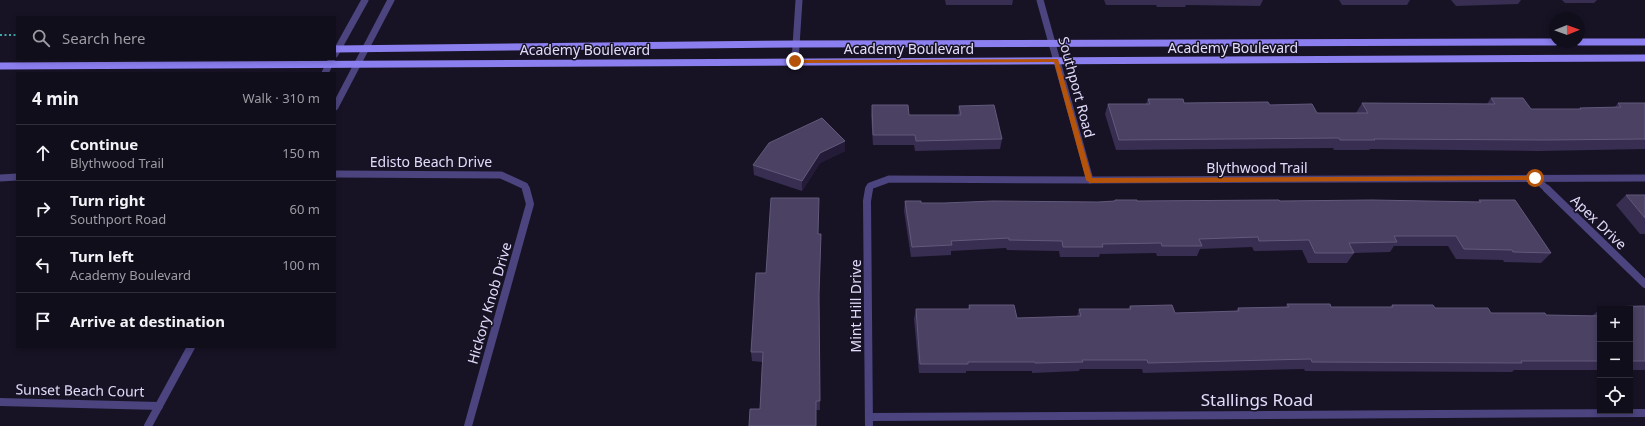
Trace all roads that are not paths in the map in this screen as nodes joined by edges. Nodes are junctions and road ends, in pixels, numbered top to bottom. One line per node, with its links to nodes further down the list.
1 (365, 0): 11 (street)
2 (391, 0): 10 (street)
3 (798, 0): 9 (street)
4 (1040, 0): 8 (street, Southport Road)
5 (1549, 42): 8 (main road, Academy Boulevard)
6 (1585, 42): 7 (main road)
7 (1645, 42)
8 (1052, 43): 9 (main road, Academy Boulevard); 14 (street, Southport Road)
9 (796, 44): 10 (main road, Academy Boulevard); 16 (street)
10 (366, 49): 11 (main road, Academy Boulevard); 17 (street)
11 (336, 51)
12 (1645, 58): 14 (main road, Academy Boulevard)
13 (224, 60): 18 (main road, Academy Boulevard)
14 (1056, 60): 16 (main road, Academy Boulevard); 27 (street, Southport Road)
15 (331, 61): 17 (main road, Academy Boulevard); 18 (main road, Academy Boulevard); 20 (street)
16 (795, 61): 17 (main road, Academy Boulevard)
17 (358, 64): 21 (street)
18 (174, 65): 19 (main road, Academy Boulevard)
19 (0, 66)
20 (326, 72)
21 (336, 105)
22 (336, 174): 28 (street, Edisto Beach Drive)
23 (0, 178): 24 (street)
24 (16, 178)
25 (1535, 178): 26 (street, Blythwood Trail); 27 (street, Blythwood Trail); 30 (street, Apex Drive)
26 (1645, 178)
27 (1090, 180): 29 (street, Blythwood Trail)
28 (524, 186): 37 (street, Hickory Knob Drive)
29 (870, 186): 35 (street, Mint Hill Drive)
30 (1645, 284)
31 (190, 348): 33 (street)
32 (0, 402): 33 (street, Sunset Beach Court)
33 (159, 406): 36 (street)
34 (1645, 413): 35 (street, Stallings Road)
35 (869, 421)
36 (148, 426)
37 (468, 426)

